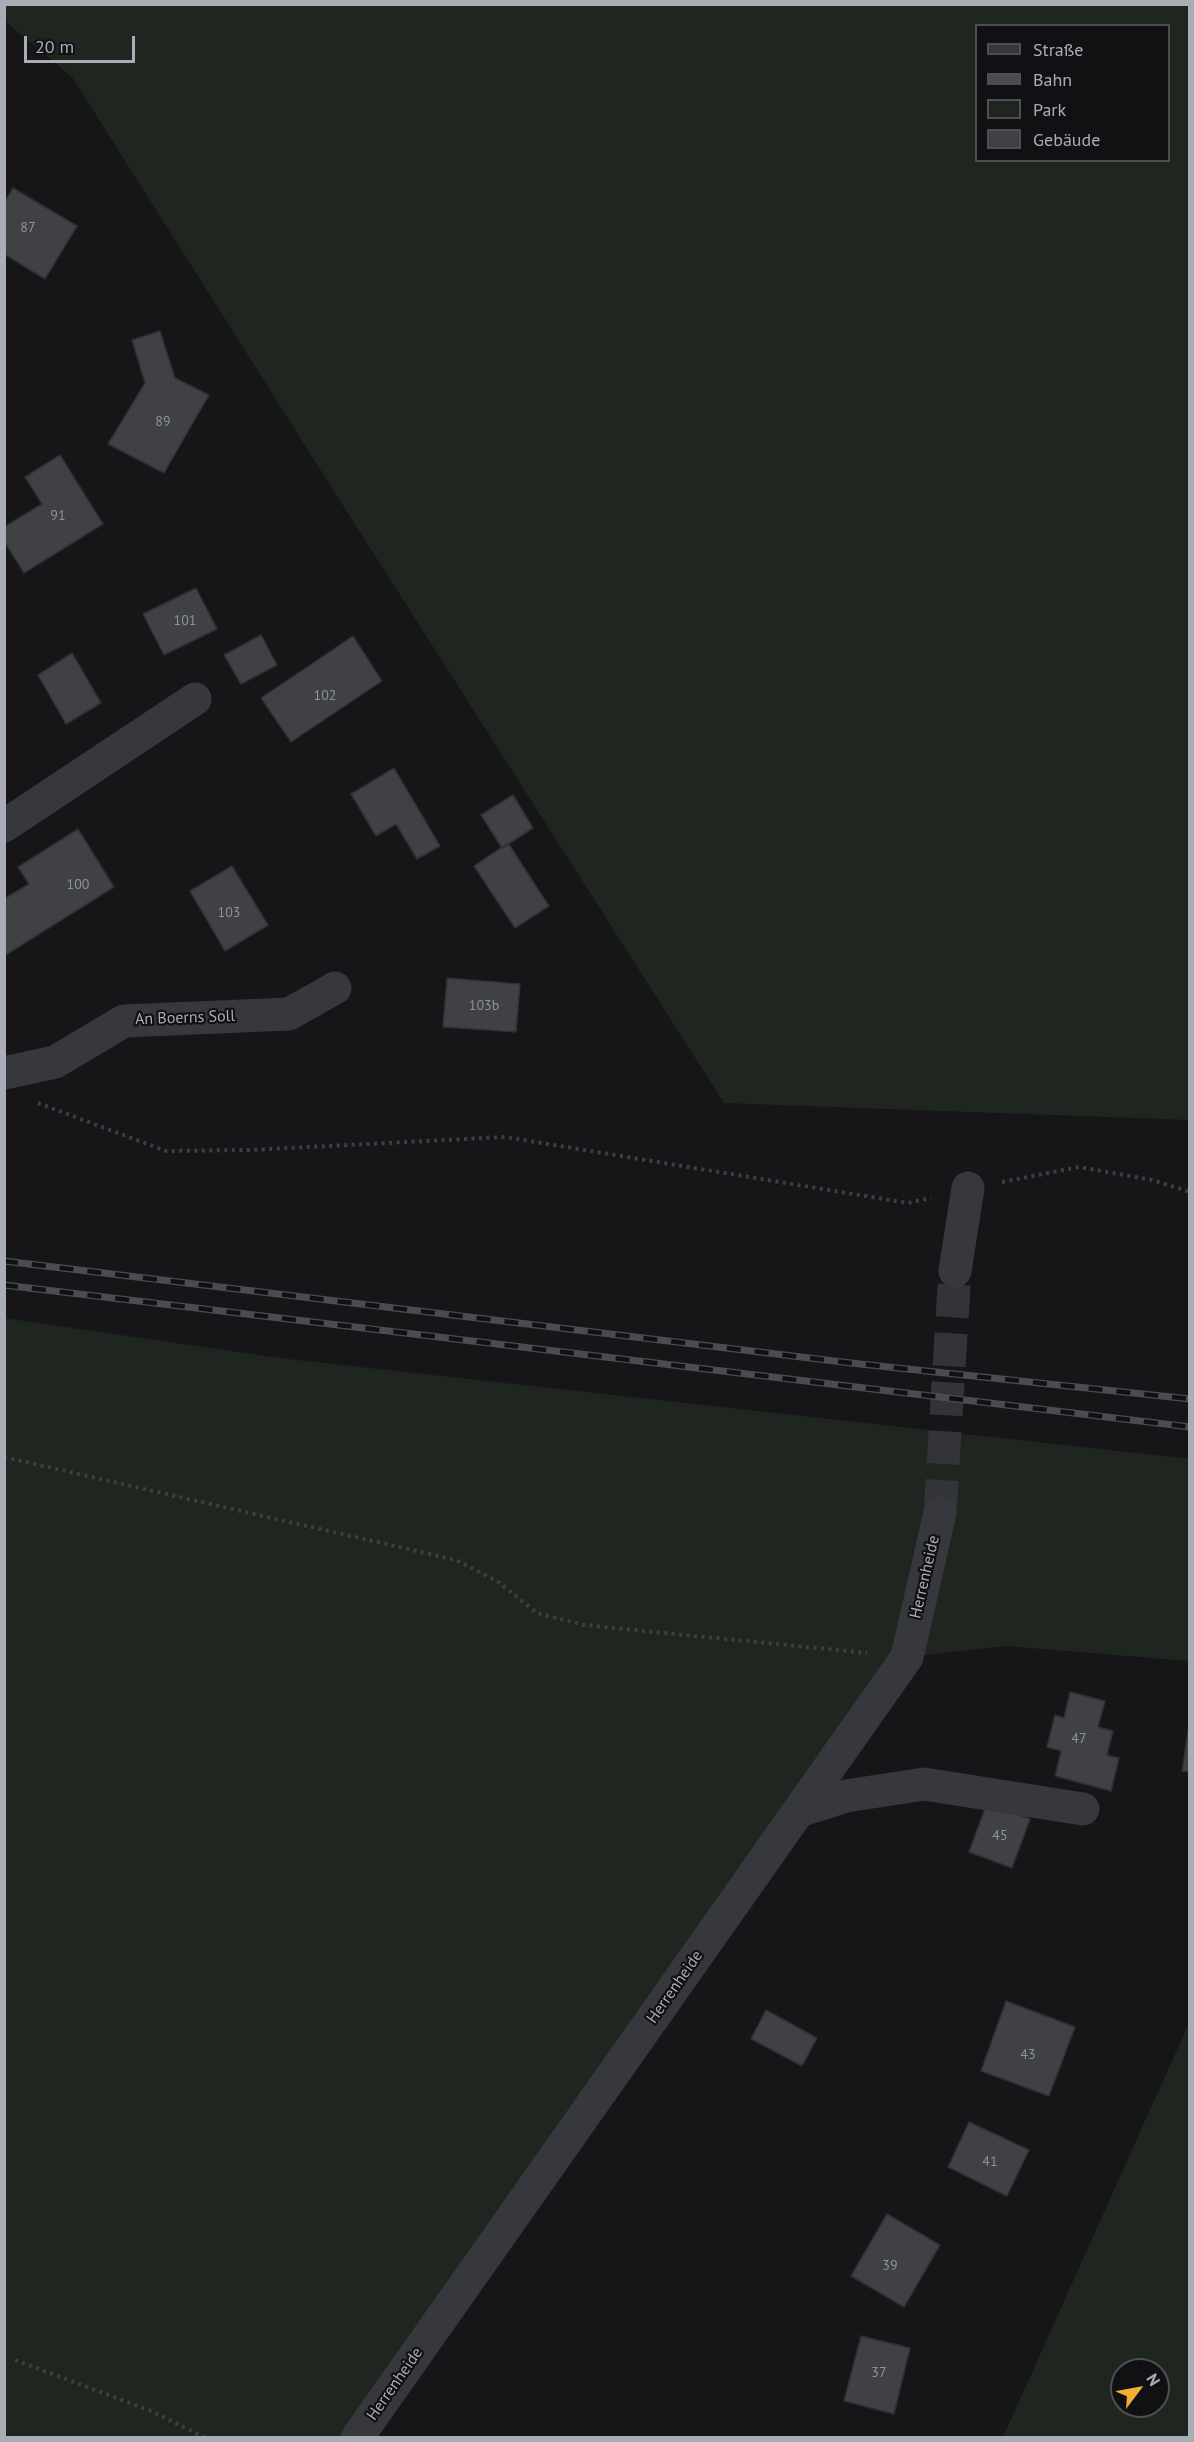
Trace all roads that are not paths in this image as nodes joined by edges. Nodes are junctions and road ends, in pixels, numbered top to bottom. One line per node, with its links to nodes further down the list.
1 (195, 699): 2 (street)
2 (4, 826)
3 (335, 988): 4 (street, An Boerns Soll)
4 (4, 1073)
5 (968, 1188): 6 (street)
6 (954, 1271)
7 (940, 1513): 9 (street, Herrenheide)
8 (1083, 1809): 9 (street)
9 (799, 1811): 10 (street, Herrenheide)
10 (357, 2438)

